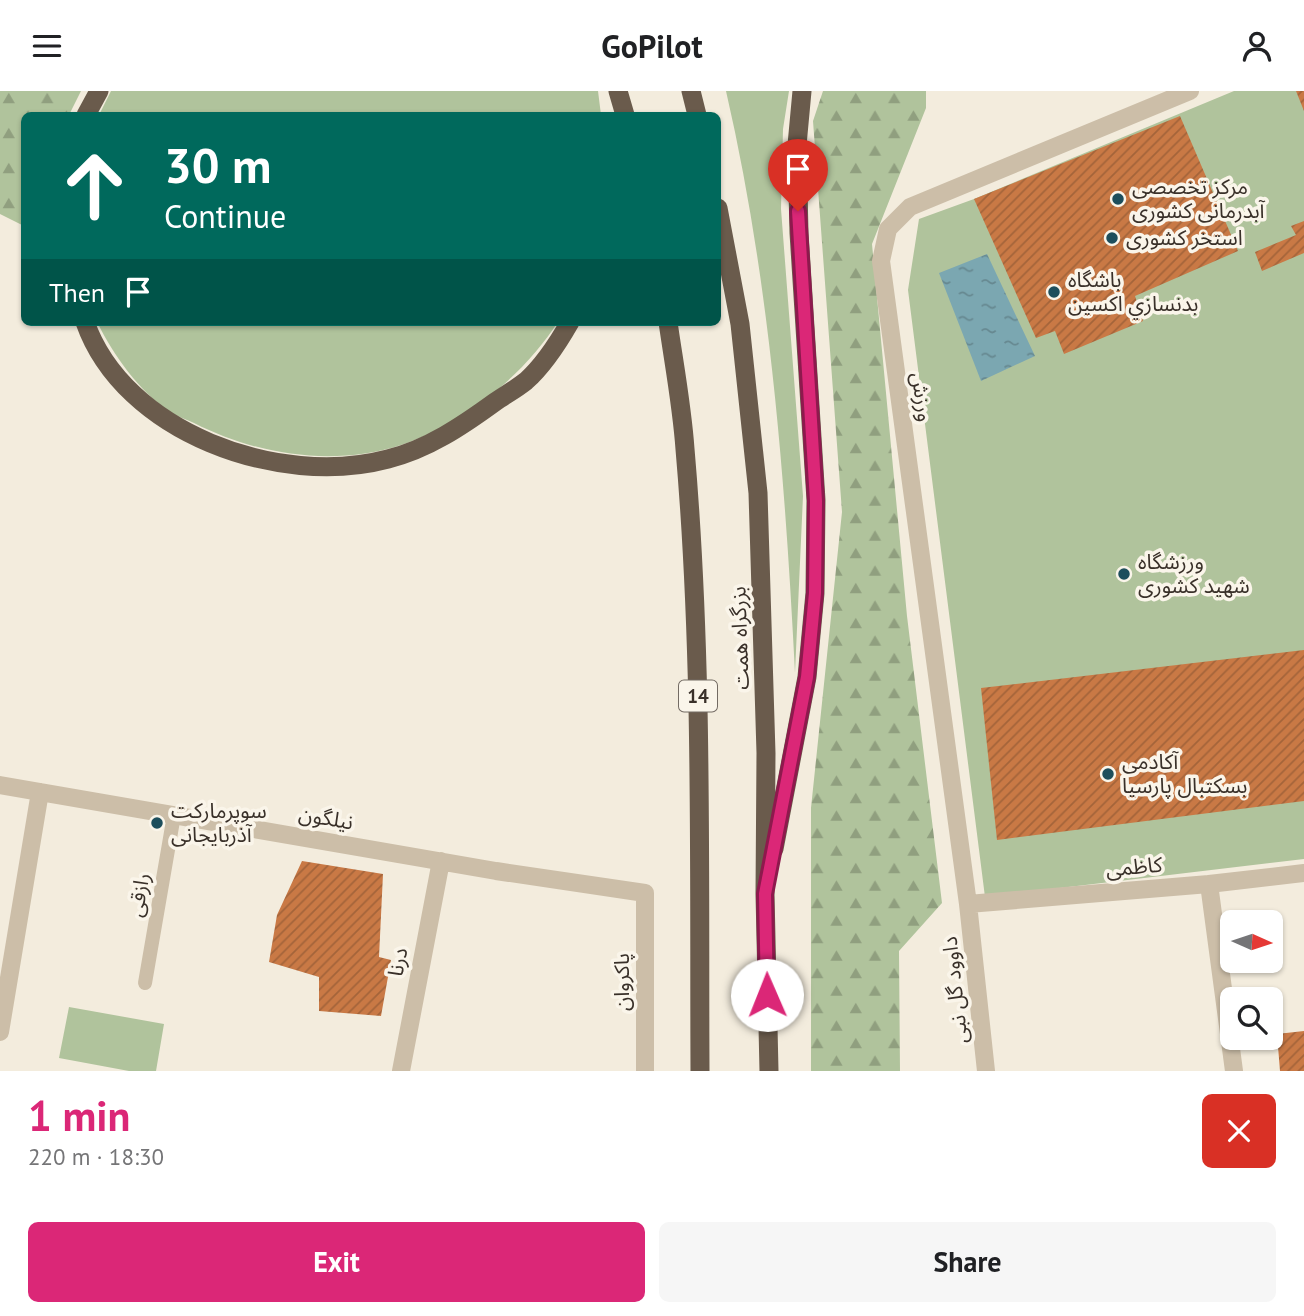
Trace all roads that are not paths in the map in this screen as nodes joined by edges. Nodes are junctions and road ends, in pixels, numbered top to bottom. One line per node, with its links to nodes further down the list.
1 (99, 91): 5 (highway)
2 (691, 91): 6 (highway)
3 (802, 91): 18 (highway)
4 (1190, 91): 19 (street, ورزش)
5 (88, 112)
6 (696, 112)
7 (721, 224): 18 (highway, بزرگراه همت)
8 (86, 326): 9 (highway)
9 (568, 326)
10 (669, 326): 24 (highway, بزرگراه همت / 14)
11 (0, 785): 12 (street, نیلگون)
12 (40, 792): 13 (street, نیلگون); 21 (street)
13 (174, 815): 14 (street, نیلگون); 20 (lane, رازقی)
14 (441, 861): 17 (street, نیلگون); 22 (street, درنا)
15 (1304, 873): 16 (street, کاظمی)
16 (1209, 884): 19 (street, کاظمی); 27 (street)
17 (645, 893): 23 (street, پاکروان)
18 (765, 894): 25 (highway, بزرگراه همت)
19 (968, 904): 26 (street, داوود گل نبی)
20 (145, 983)
21 (0, 1032)
22 (401, 1071)
23 (645, 1071)
24 (701, 1071)
25 (769, 1071)
26 (986, 1071)
27 (1234, 1071)

